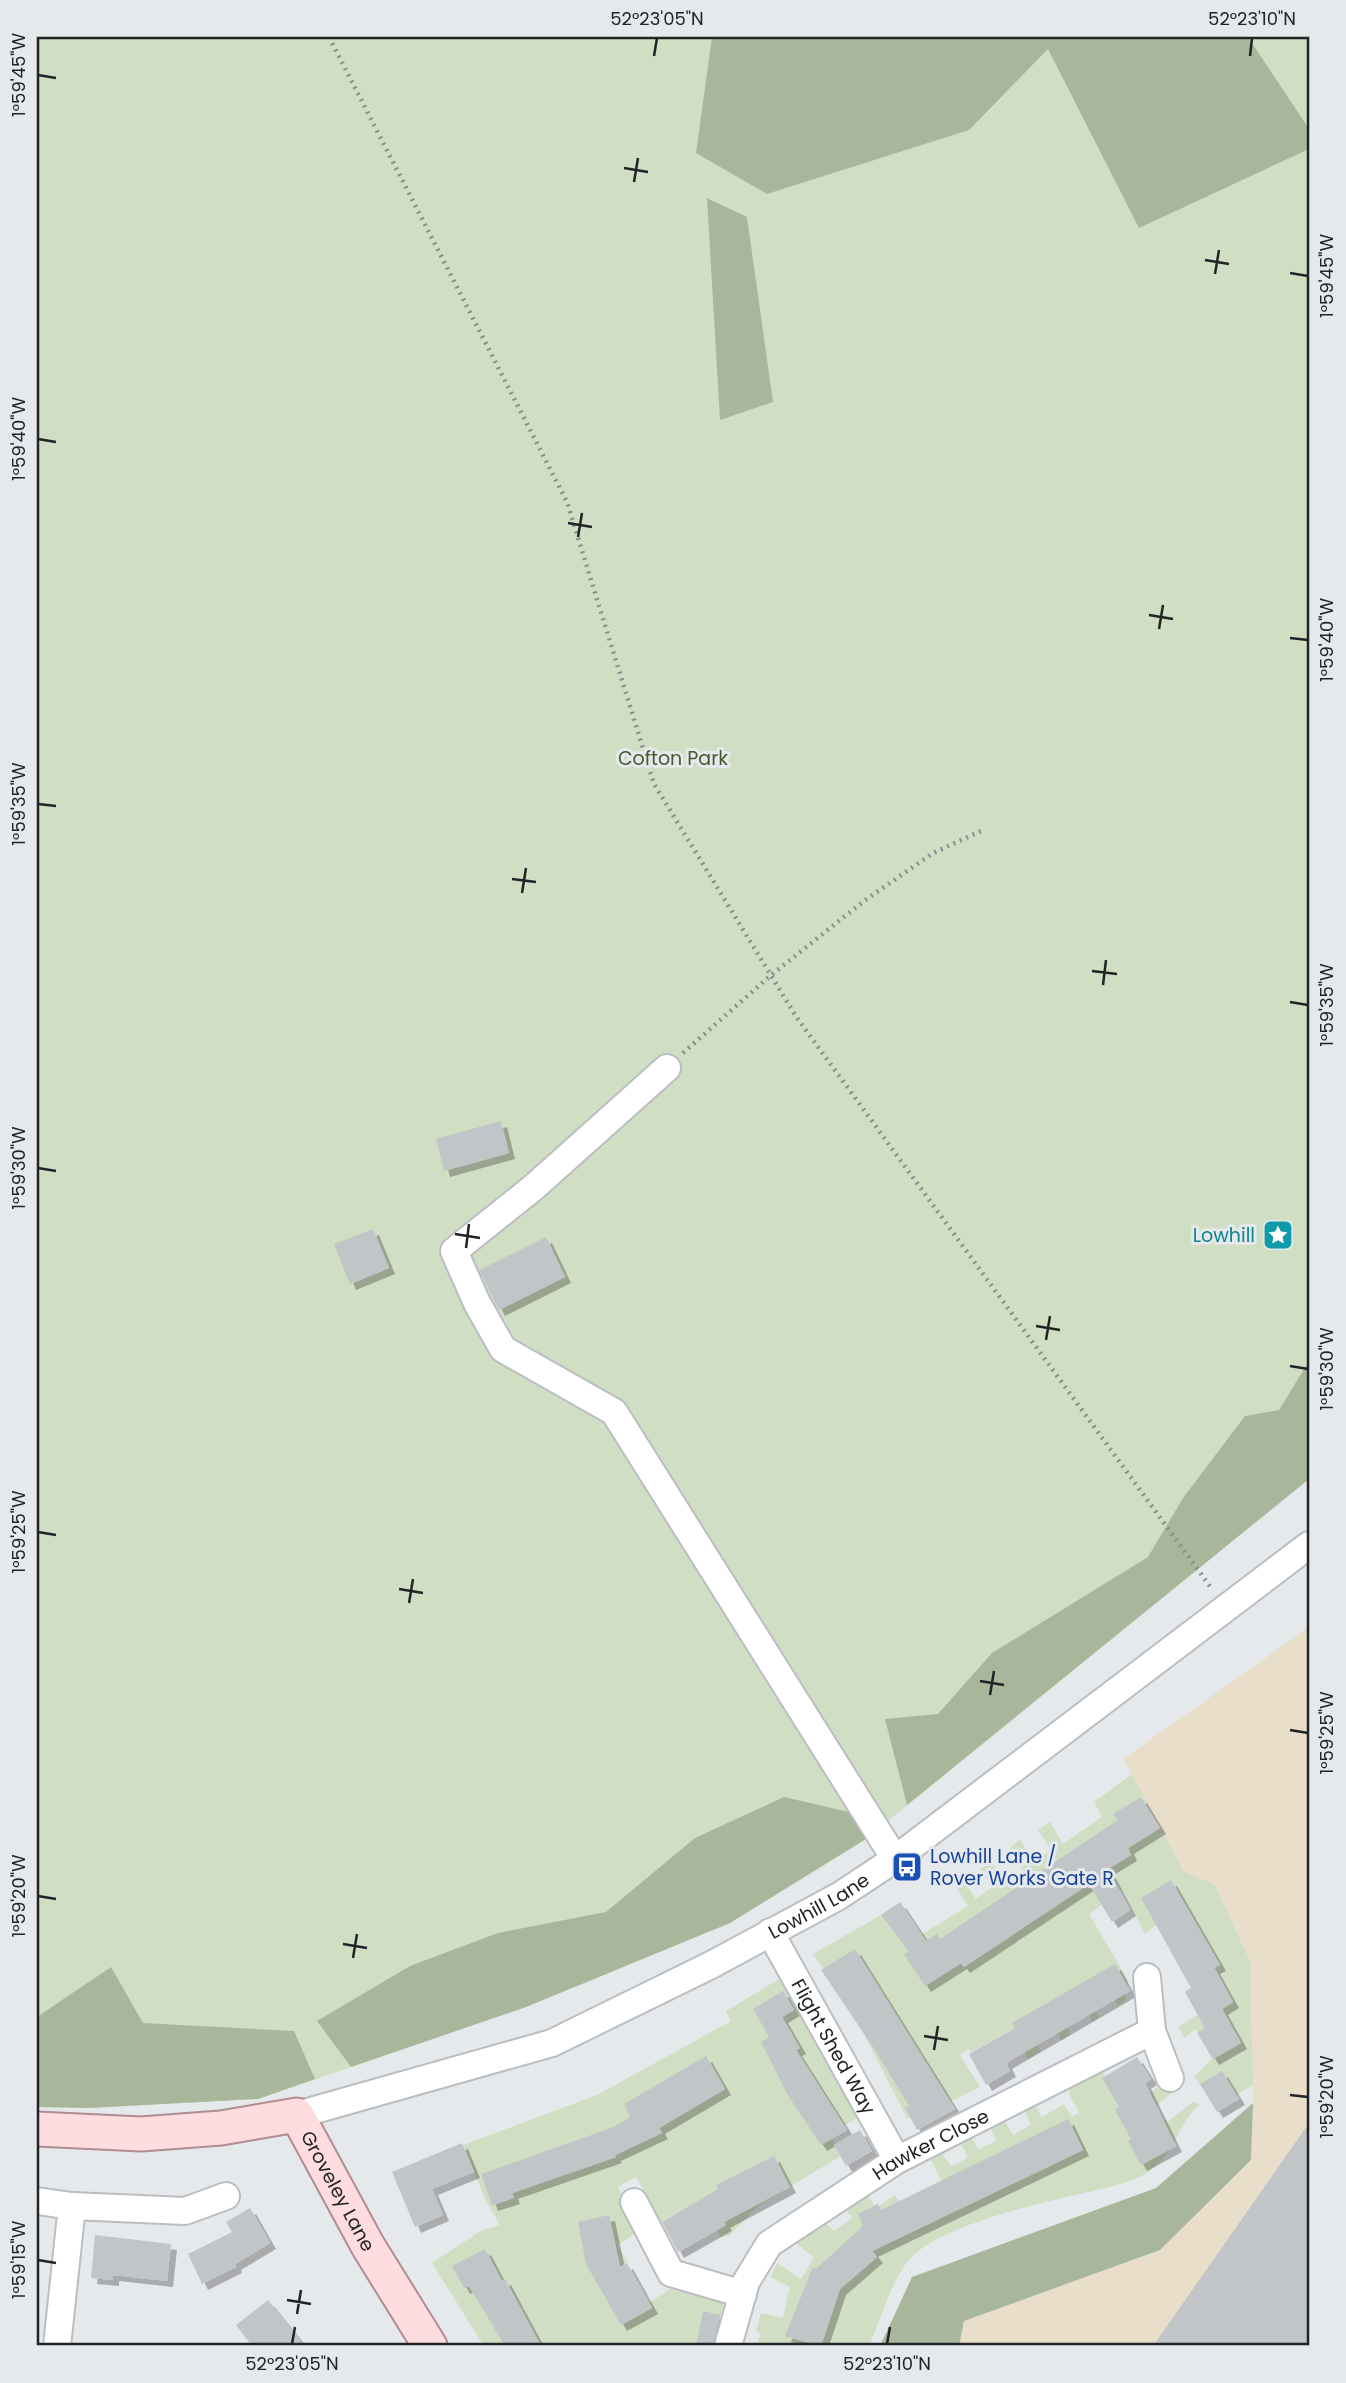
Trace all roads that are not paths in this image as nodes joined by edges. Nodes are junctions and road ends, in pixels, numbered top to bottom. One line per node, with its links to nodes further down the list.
1 (667, 1068): 3 (street)
2 (1309, 1545): 3 (street, Lowhill Lane)
3 (895, 1859): 4 (street, Lowhill Lane)
4 (770, 1932): 8 (street, Lowhill Lane); 10 (street, Flight Shed Way)
5 (1147, 1977): 6 (street)
6 (1152, 2031): 7 (street); 10 (street, Hawker Close)
7 (1170, 2078)
8 (297, 2115): 9 (main road, Groveley Lane); 17 (main road, Groveley Lane)
9 (37, 2129)
10 (897, 2160): 15 (street, Hawker Close)
11 (226, 2196): 14 (street)
12 (37, 2201): 14 (street)
13 (635, 2202): 15 (street)
14 (72, 2206): 16 (street)
15 (743, 2294): 18 (street, Hawker Close)
16 (57, 2346)
17 (430, 2346)
18 (728, 2346)

